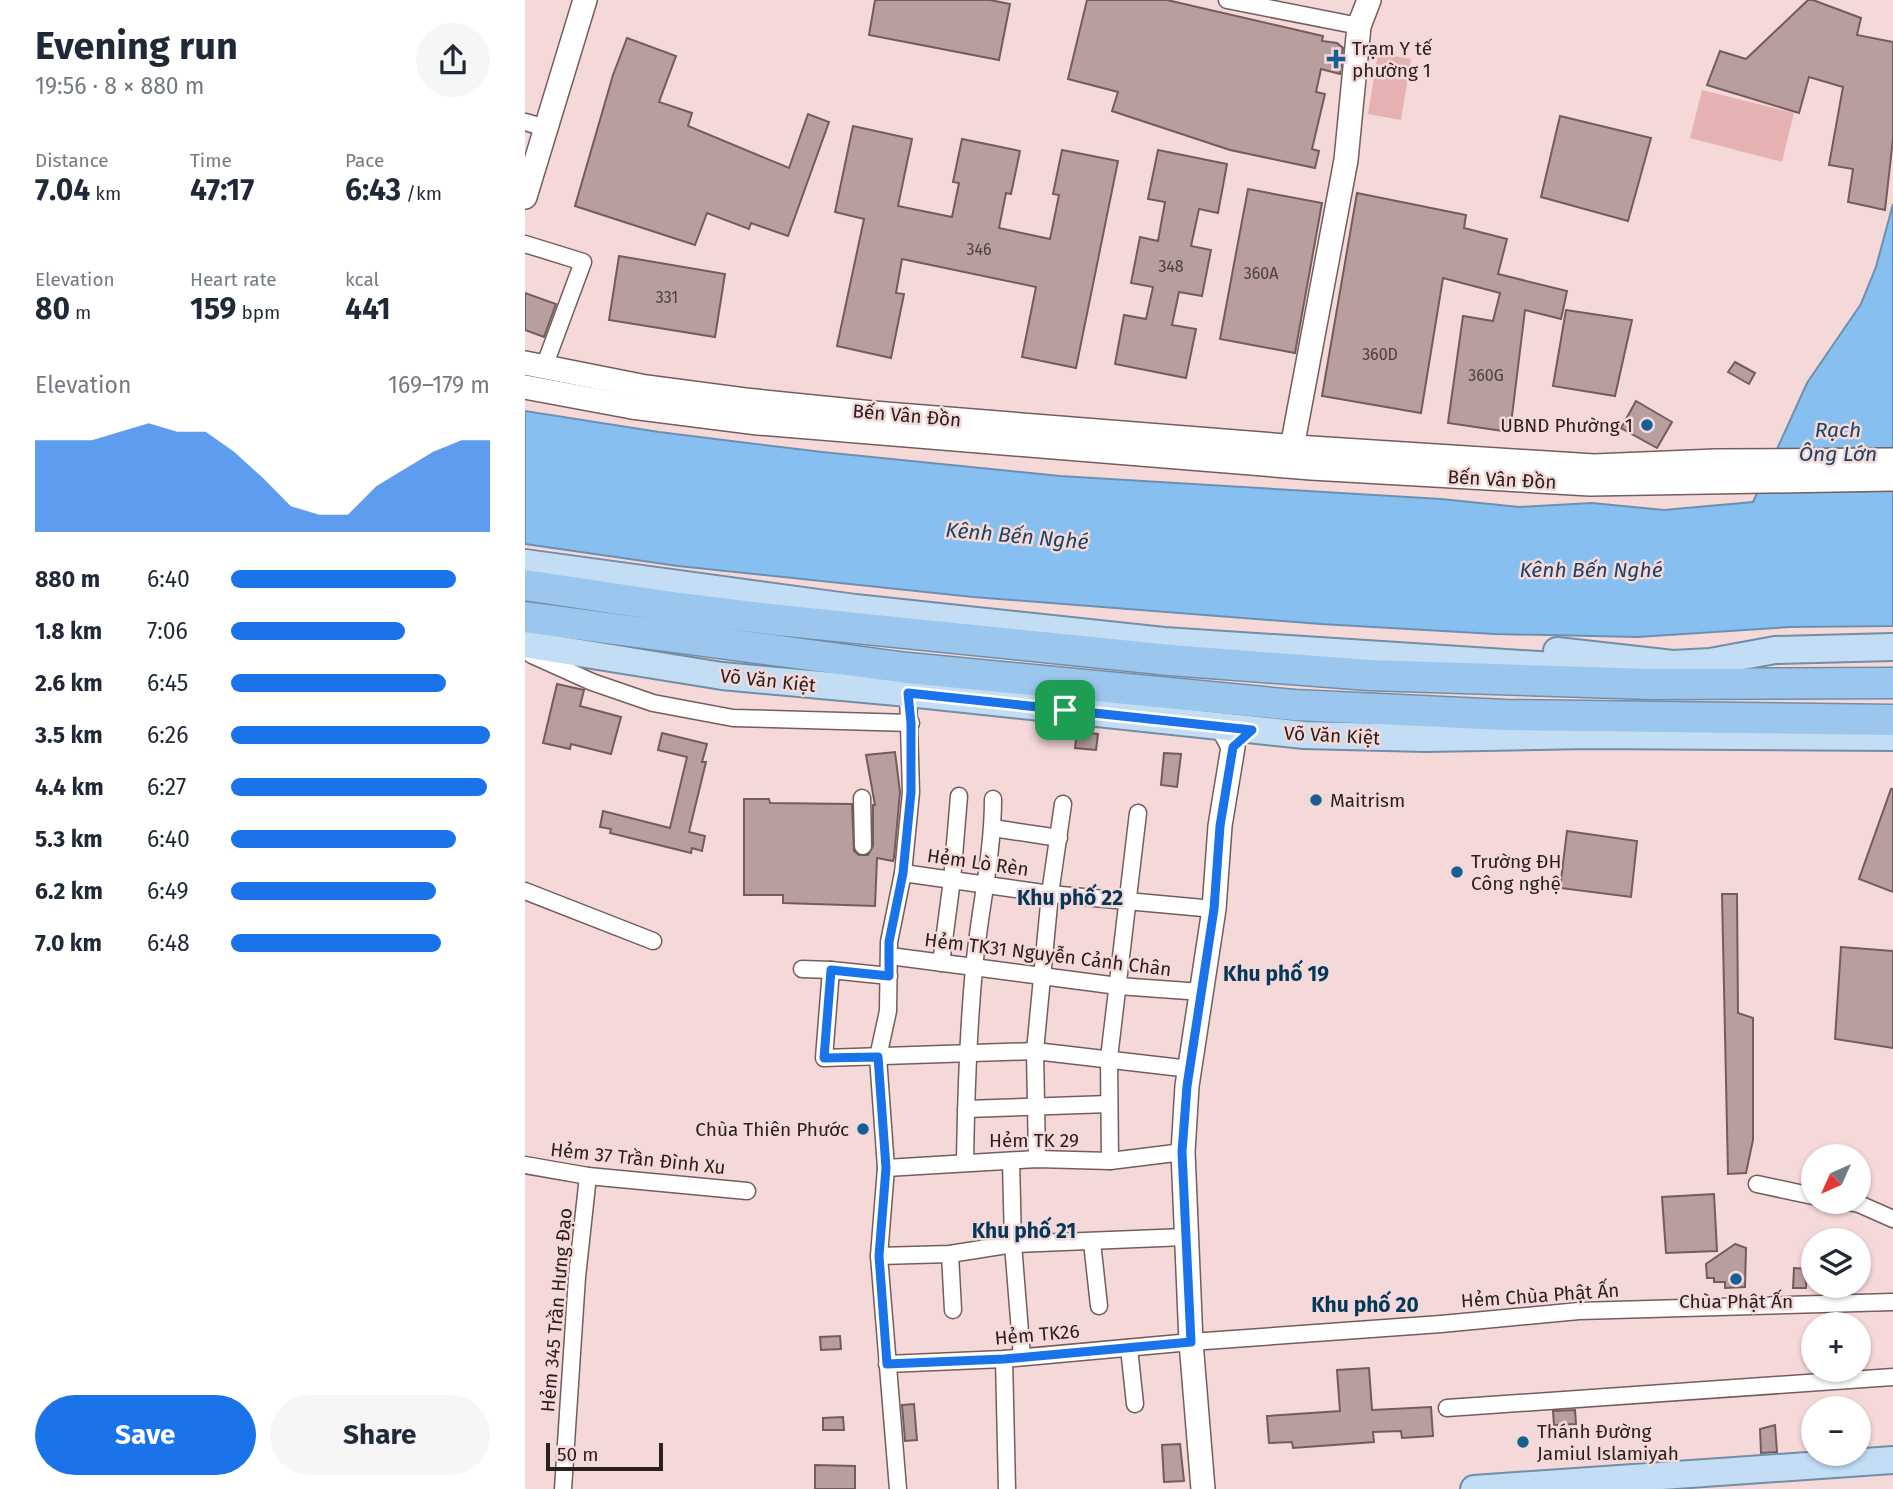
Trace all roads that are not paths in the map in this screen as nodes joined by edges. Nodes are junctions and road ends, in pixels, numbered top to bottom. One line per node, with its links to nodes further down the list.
1 (585, 0): 5 (main road)
2 (1227, 0): 4 (street)
3 (1369, 0): 4 (main road)
4 (1359, 26): 10 (main road)
5 (535, 125): 6 (main road)
6 (525, 197)
7 (525, 244): 8 (street)
8 (535, 365): 10 (main road, Bến Vân Đồn)
9 (525, 387): 10 (main road, Bến Vân Đồn)
10 (1291, 456): 12 (main road, Bến Vân Đồn)
11 (1893, 460): 12 (main road)
12 (1716, 471): 13 (main road)
13 (1893, 479)
14 (525, 563): 16 (main road)
15 (525, 585): 23 (highway)
16 (855, 608): 21 (main road); 23 (main road)
17 (525, 617): 25 (highway, Võ Văn Kiệt)
18 (525, 646): 24 (main road, Võ Văn Kiệt); 26 (street)
19 (1893, 647): 21 (main road)
20 (1893, 664): 21 (main road)
21 (1716, 672): 22 (highway); 23 (highway)
22 (1893, 683)
23 (1651, 684)
24 (908, 693): 26 (street); 27 (main road, Võ Văn Kiệt)
25 (1893, 719)
26 (911, 723): 37 (street)
27 (1236, 734): 28 (main road, Võ Văn Kiệt); 43 (main road)
28 (1893, 737)
29 (959, 796): 38 (street)
30 (862, 798): 36 (street)
31 (993, 799): 34 (street)
32 (1063, 804): 35 (street)
33 (1138, 813): 42 (street)
34 (993, 828): 35 (street); 39 (street)
35 (1059, 838): 41 (street)
36 (863, 846)
37 (903, 873): 38 (street, Hẻm Lò Rèn); 45 (street)
38 (952, 880): 39 (street, Hẻm Lò Rèn); 46 (street)
39 (985, 884): 41 (street, Hẻm Lò Rèn); 47 (street)
40 (525, 891): 44 (street)
41 (1051, 894): 42 (street, Hẻm Lò Rèn); 51 (street)
42 (1128, 900): 43 (street, Hẻm Lò Rèn); 52 (street)
43 (1214, 909): 53 (main road)
44 (653, 941)
45 (890, 956): 46 (street, Hẻm TK31 Nguyễn Cảnh Chân); 50 (street)
46 (941, 963): 47 (street, Hẻm TK31 Nguyễn Cảnh Chân)
47 (974, 967): 51 (street, Hẻm TK31 Nguyễn Cảnh Chân); 55 (street)
48 (802, 969): 49 (street)
49 (831, 970): 50 (street); 56 (street)
50 (889, 976): 56 (street)
51 (1042, 976): 52 (street, Hẻm TK31 Nguyễn Cảnh Chân); 54 (street)
52 (1118, 986): 53 (street, Hẻm TK31 Nguyễn Cảnh Chân); 57 (street)
53 (1202, 992): 58 (main road)
54 (1035, 1051): 55 (street); 57 (street); 60 (street)
55 (968, 1052): 56 (street); 61 (street)
56 (878, 1057): 68 (street)
57 (1109, 1058): 58 (street); 59 (street)
58 (1190, 1069): 62 (main road)
59 (1109, 1104): 60 (street); 65 (street)
60 (1036, 1107): 61 (street); 63 (street)
61 (966, 1109): 66 (street)
62 (1182, 1152): 65 (street, Hẻm TK 29); 75 (main road)
63 (1037, 1159): 64 (street, Hẻm TK 29); 65 (street, Hẻm TK 29)
64 (1011, 1161): 66 (street, Hẻm TK 29); 77 (street)
65 (1110, 1161)
66 (965, 1162): 68 (street, Hẻm TK 29)
67 (525, 1165): 69 (street, Hẻm 37 Trần Ðình Xu)
68 (886, 1168): 79 (street)
69 (588, 1176): 71 (street, Hẻm 37 Trần Ðình Xu); 97 (street, Hẻm 345 Trần Hưng Ðạo)
70 (1757, 1184): 72 (street)
71 (747, 1191)
72 (1801, 1193)
73 (1871, 1209): 74 (street)
74 (1893, 1219)
75 (1185, 1237): 76 (street); 83 (main road)
76 (1092, 1242): 77 (street); 81 (street)
77 (1013, 1244): 78 (street); 85 (street)
78 (950, 1254): 79 (street); 82 (street)
79 (879, 1256): 87 (street)
80 (1893, 1301): 83 (street, Hẻm Chùa Phật Ấn)
81 (1099, 1306)
82 (953, 1310)
83 (1191, 1342): 84 (street, Hẻm TK26); 100 (main road)
84 (1129, 1348): 85 (street, Hẻm TK26); 89 (street)
85 (1022, 1356): 86 (street, Hẻm TK26)
86 (1004, 1359): 87 (street, Hẻm TK26); 99 (street)
87 (887, 1364): 98 (street)
88 (1893, 1377): 90 (street)
89 (1135, 1404)
90 (1447, 1408)
91 (1893, 1460): 92 (main road)
92 (1848, 1472): 93 (main road); 94 (main road)
93 (1893, 1477)
94 (1721, 1483): 95 (main road)
95 (1629, 1484): 96 (main road)
96 (1542, 1487): 101 (main road)
97 (563, 1489)
98 (898, 1489)
99 (1007, 1489)
100 (1203, 1489)
101 (1474, 1489)

